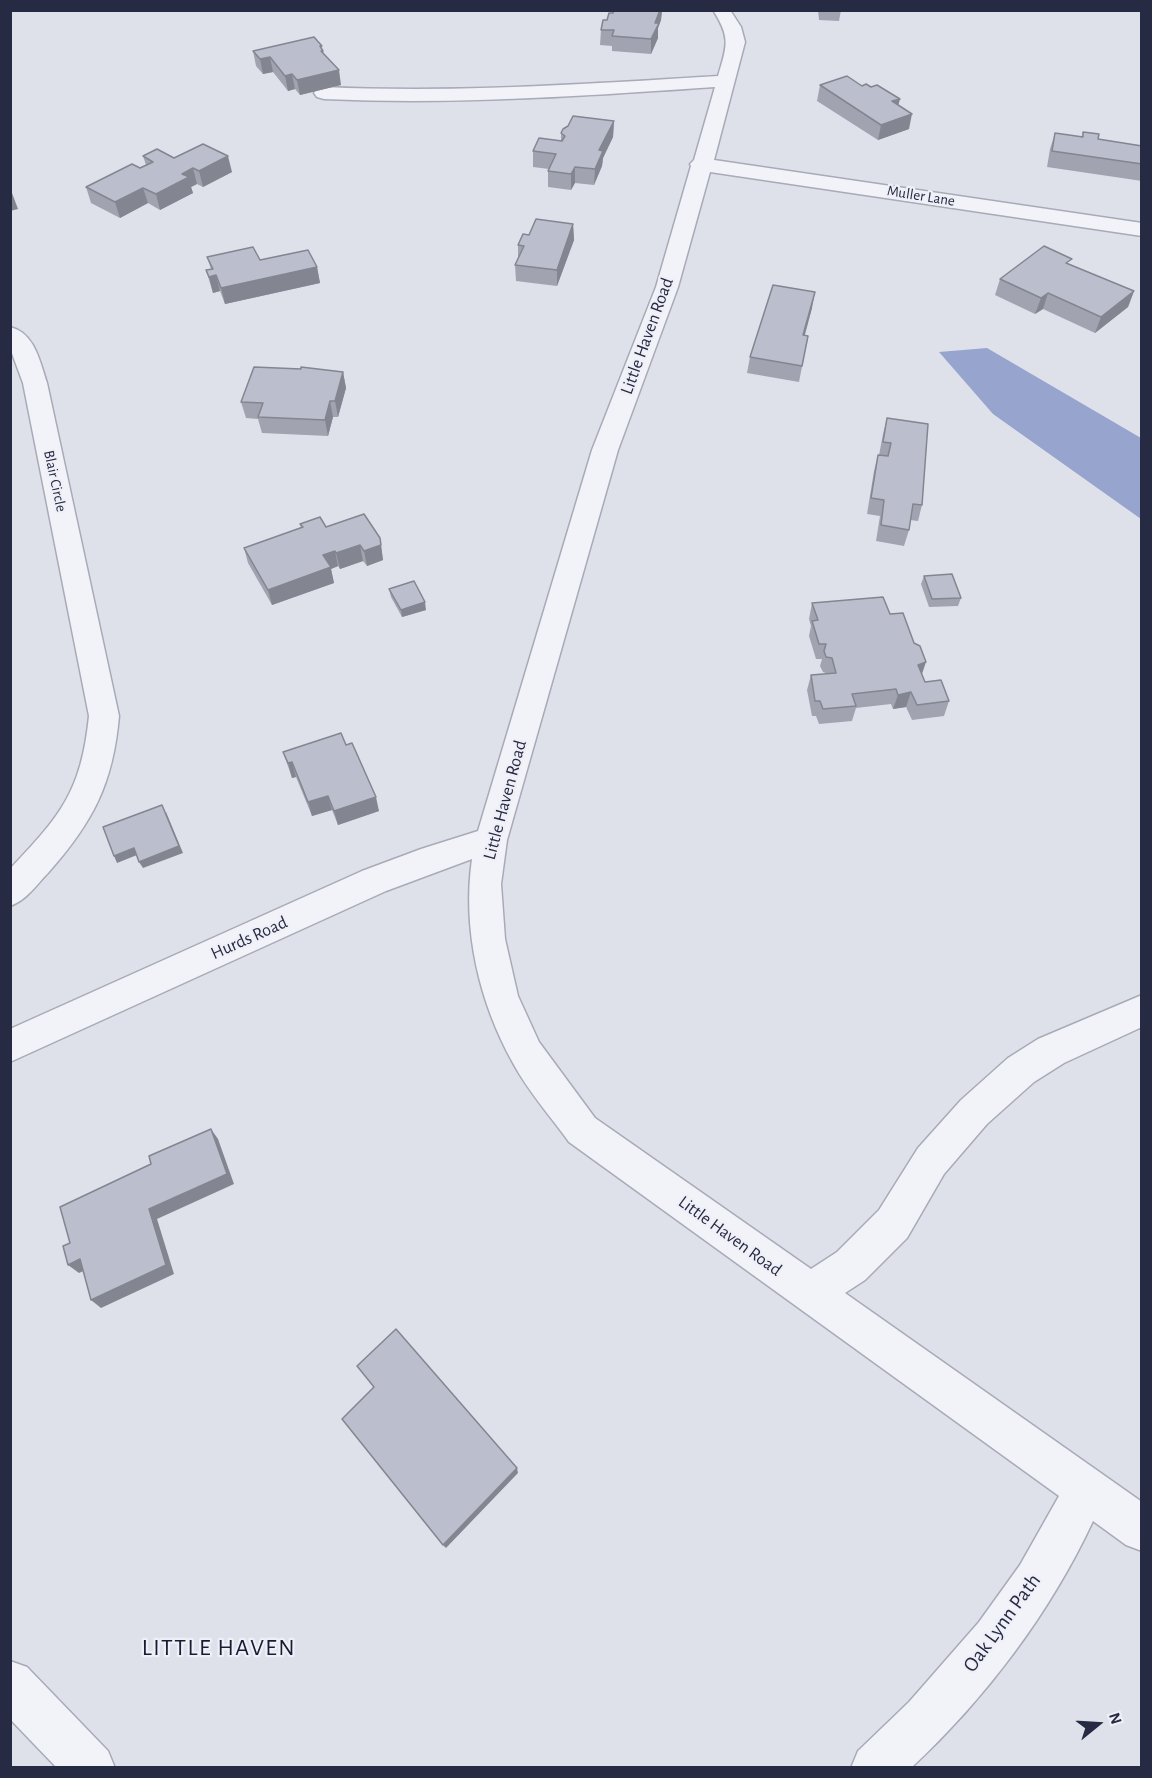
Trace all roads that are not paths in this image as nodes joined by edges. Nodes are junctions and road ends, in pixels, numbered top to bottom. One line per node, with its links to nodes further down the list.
1 (721, 10): 2 (street, Little Haven Road)
2 (725, 81): 3 (street); 4 (street, Little Haven Road)
3 (324, 93)
4 (700, 164): 5 (street, Muller Lane); 7 (street, Little Haven Road)
5 (1142, 230)
6 (10, 334): 8 (street, Blair Circle)
7 (491, 840): 10 (street, Hurds Road); 11 (street, Little Haven Road)
8 (10, 892)
9 (1142, 1010): 11 (street)
10 (10, 1046)
11 (810, 1293): 12 (street, Little Haven Road)
12 (1085, 1490): 13 (street, Little Haven Road); 16 (street, Oak Lynn Path)
13 (1142, 1529)
14 (10, 1684): 15 (street)
15 (91, 1767)
16 (875, 1767)

